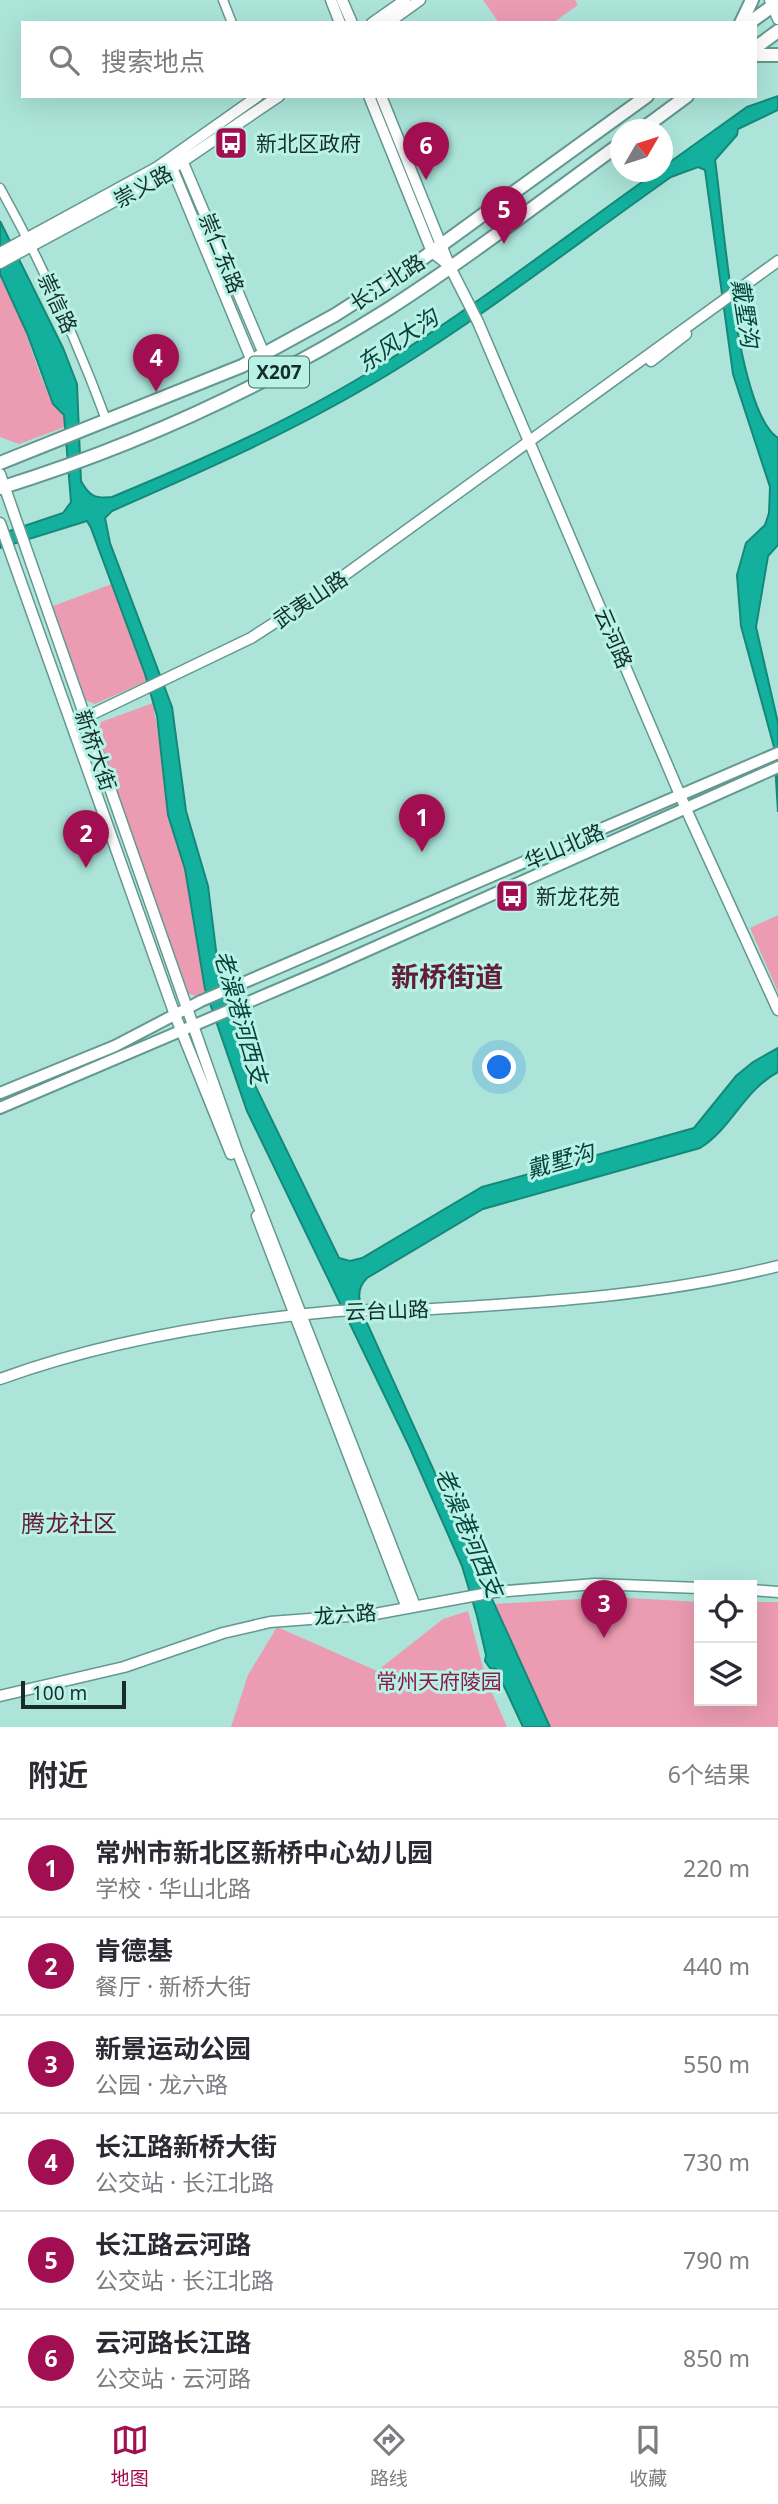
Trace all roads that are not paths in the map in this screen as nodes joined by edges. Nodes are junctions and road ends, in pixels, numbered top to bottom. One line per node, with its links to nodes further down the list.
1 (223, 0): 9 (street)
2 (331, 0): 10 (street)
3 (342, 0): 11 (street)
4 (405, 0): 12 (street)
5 (420, 0): 13 (street)
6 (752, 0): 14 (main road)
7 (774, 3): 8 (street); 15 (main road)
8 (778, 19)
9 (231, 21)
10 (339, 21)
11 (351, 21)
12 (375, 21)
13 (391, 21)
14 (742, 21)
15 (752, 21)
16 (778, 31): 17 (main road)
17 (757, 47)
18 (757, 55): 19 (main road)
19 (778, 55)
20 (256, 98): 28 (street, 崇义路)
21 (276, 98): 28 (street, 崇义路)
22 (370, 98): 32 (street, 云河路)
23 (382, 98): 32 (street, 云河路)
24 (644, 98): 32 (main road, 长江北路 / X207)
25 (685, 98): 26 (main road)
26 (656, 119)
27 (610, 152): 36 (main road, 长江北路 / X207)
28 (181, 158): 29 (street, 崇义路); 39 (street, 崇仁东路)
29 (171, 164): 31 (street, 崇义路); 40 (street, 崇仁东路)
30 (0, 188): 31 (street, 崇信路)
31 (25, 246): 33 (street, 崇义路); 35 (street, 崇义路); 41 (street, 崇信路)
32 (437, 248): 36 (street, 云河路); 39 (main road, 长江北路 / X207)
33 (0, 253)
34 (778, 261): 38 (street, 武夷山路)
35 (0, 263)
36 (450, 267): 42 (street, 云河路); 44 (main road, 长江北路 / X207)
37 (778, 268): 38 (street, 武夷山路)
38 (736, 295): 42 (street, 武夷山路)
39 (264, 354): 40 (main road, 长江北路 / X207)
40 (251, 361): 41 (main road, 长江北路 / X207)
41 (104, 423): 43 (main road, 长江北路)
42 (530, 444): 46 (street, 武夷山路); 50 (street, 云河路)
43 (0, 463)
44 (1, 483): 46 (street, 新桥大街)
45 (1, 525): 47 (street, 新桥大街)
46 (84, 718): 47 (street, 武夷山路); 52 (street, 新桥大街)
47 (73, 723): 54 (street, 新桥大街)
48 (773, 755): 50 (main road, 华山北路)
49 (774, 769): 51 (main road, 华山北路)
50 (680, 796): 51 (street, 云河路); 52 (main road, 华山北路)
51 (686, 809): 53 (street, 云河路); 55 (main road, 华山北路)
52 (187, 1008): 54 (main road); 55 (street, 新桥大街)
53 (778, 1010)
54 (175, 1015): 56 (street, 新桥大街); 57 (main road)
55 (194, 1026): 56 (main road); 60 (street, 新桥大街)
56 (182, 1031): 58 (main road); 60 (street, 新桥大街)
57 (0, 1093)
58 (0, 1108)
59 (778, 1266): 60 (street, 云台山路)
60 (300, 1315): 61 (street, 云台山路); 65 (street)
61 (0, 1379)
62 (694, 1588): 65 (street, 龙六路)
63 (757, 1590): 64 (street)
64 (778, 1591)
65 (411, 1607): 66 (street, 龙六路)
66 (0, 1696)

